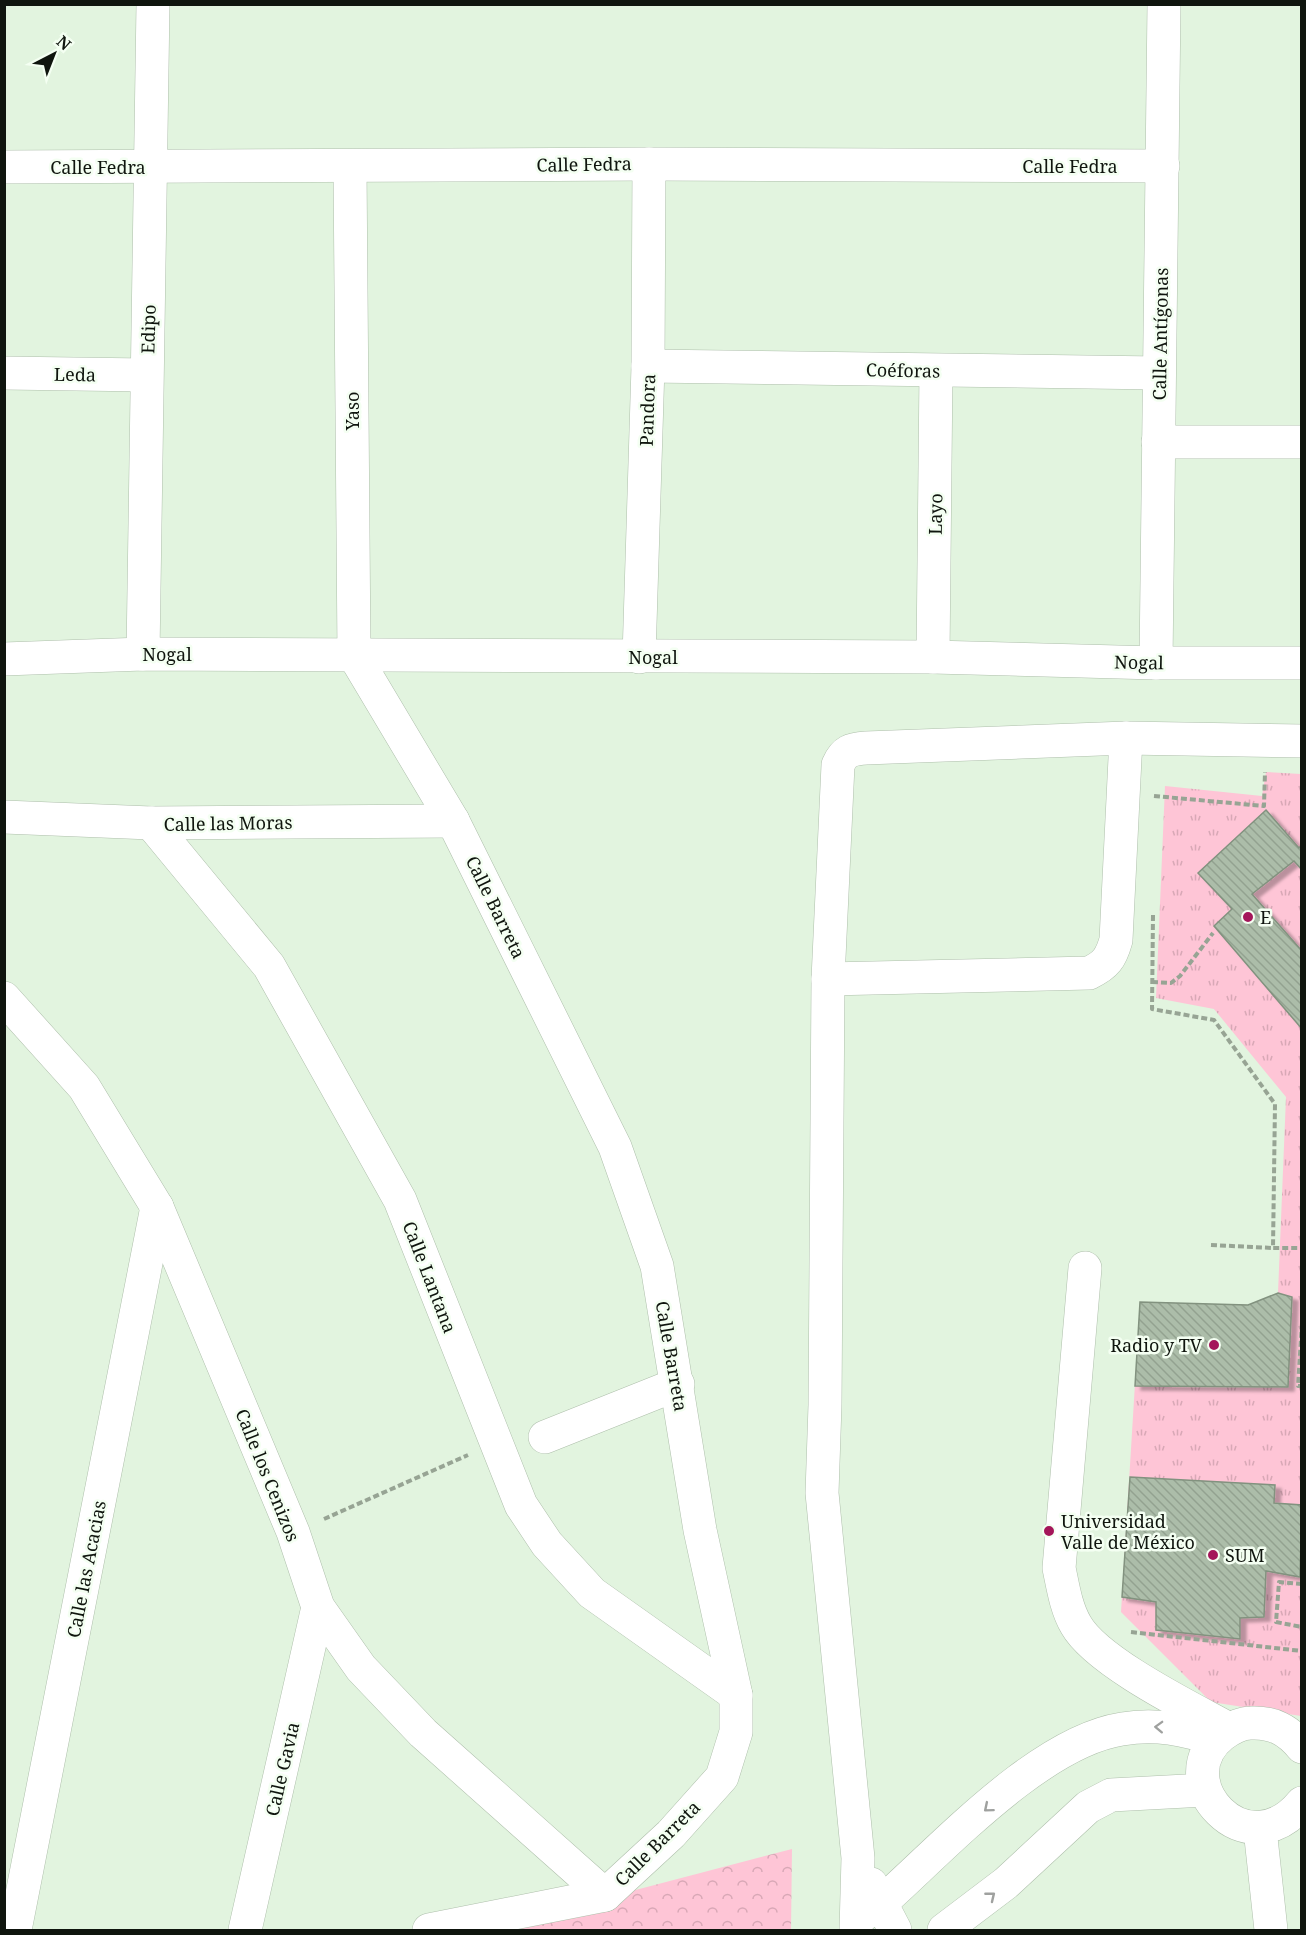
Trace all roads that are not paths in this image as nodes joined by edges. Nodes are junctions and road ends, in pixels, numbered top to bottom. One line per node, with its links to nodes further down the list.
1 (153, 4): 7 (street, Edipo)
2 (1164, 4): 4 (street, Calle Antígonas)
3 (649, 164): 4 (street, Calle Fedra); 6 (street, Calle Fedra); 8 (street, Pandora)
4 (1163, 166): 11 (street, Calle Antígonas)
5 (4, 167): 7 (street, Calle Fedra)
6 (350, 167): 7 (street, Calle Fedra); 16 (street, Yaso)
7 (152, 168): 12 (street, Edipo)
8 (648, 366): 9 (street, Coéforas); 17 (street, Pandora)
9 (936, 371): 11 (street, Coéforas); 18 (street, Layo)
10 (4, 373): 12 (street, Leda)
11 (1159, 373): 13 (street, Calle Antígonas)
12 (146, 375): 15 (street, Edipo)
13 (1158, 442): 14 (street); 20 (street, Calle Antígonas)
14 (1302, 442)
15 (143, 654): 16 (street, Nogal); 19 (street, Nogal)
16 (354, 655): 17 (street, Nogal); 25 (street, Calle Barreta)
17 (639, 657): 18 (street, Nogal)
18 (933, 657): 20 (street, Nogal)
19 (4, 659)
20 (1156, 663): 21 (street, Nogal)
21 (1302, 663)
22 (1126, 738): 23 (street); 27 (street); 27 (street)
23 (1302, 741)
24 (4, 817): 26 (street, Calle las Moras)
25 (453, 820): 26 (street, Calle las Moras); 31 (street, Calle Barreta)
26 (151, 823): 34 (street, Calle Lantana)
27 (828, 979): 41 (street)
28 (4, 998): 29 (street, Calle los Cenizos)
29 (157, 1207): 33 (street, Calle los Cenizos); 42 (street, Calle las Acacias)
30 (1085, 1268): 35 (street)
31 (678, 1384): 32 (street); 34 (street, Calle Barreta)
32 (545, 1437)
33 (318, 1607): 40 (street, Calle los Cenizos); 43 (street, Calle Gavia)
34 (736, 1695): 40 (street, Calle Barreta)
35 (1222, 1735): 36 (street); 37 (street); 41 (street, one-way to 41)
36 (1302, 1748)
37 (1205, 1790): 39 (street); 45 (street, one-way to 37)
38 (1302, 1803): 39 (street)
39 (1260, 1829): 46 (street)
40 (605, 1895): 44 (street, Calle Barreta)
41 (872, 1921)
42 (15, 1930)
43 (245, 1930)
44 (429, 1930)
45 (944, 1930)
46 (1271, 1930)

